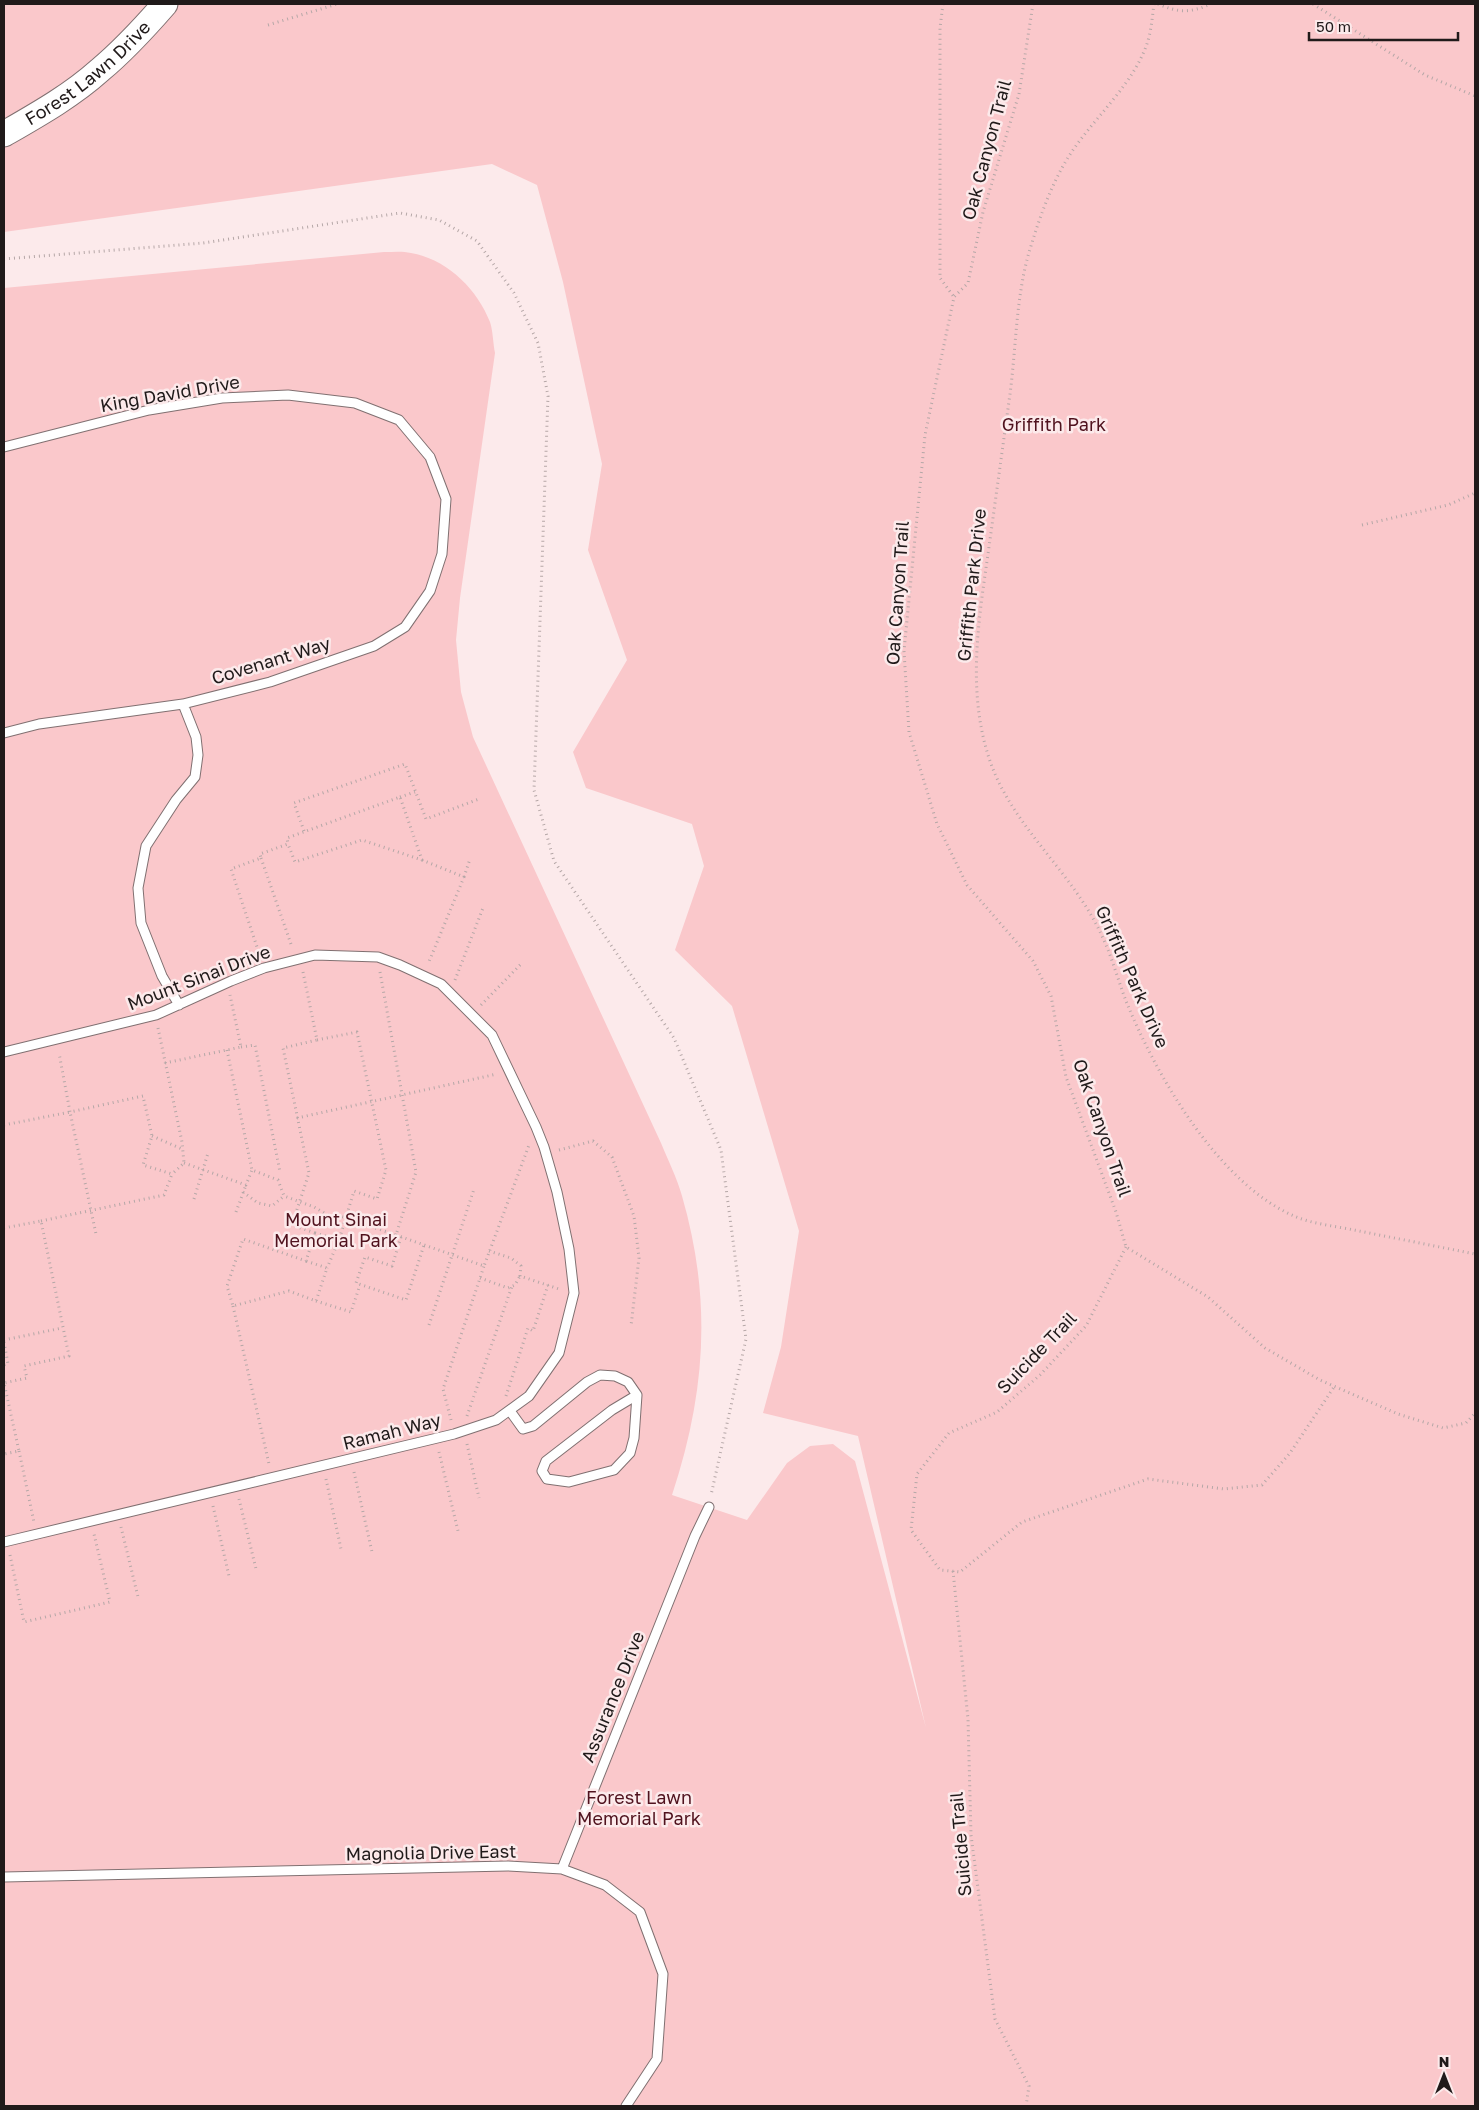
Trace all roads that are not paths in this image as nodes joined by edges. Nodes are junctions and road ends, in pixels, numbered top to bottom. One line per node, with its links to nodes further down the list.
1 (165, 4): 2 (street, Forest Lawn Drive)
2 (4, 134)
3 (4, 447): 4 (lane, King David Drive)
4 (446, 498): 5 (lane, Covenant Way)
5 (183, 704): 6 (lane, Covenant Way); 7 (lane)
6 (4, 733)
7 (179, 1005): 8 (lane, Mount Sinai Drive); 9 (lane, Mount Sinai Drive)
8 (4, 1052)
9 (546, 1153): 11 (lane, Ramah Way)
10 (637, 1395): 10 (lane); 11 (lane)
11 (510, 1411): 13 (lane, Ramah Way)
12 (709, 1507): 14 (lane, Assurance Drive)
13 (6, 1541)
14 (562, 1869): 15 (lane, Magnolia Drive East); 16 (lane, Magnolia Drive East)
15 (4, 1877)
16 (626, 2106)

